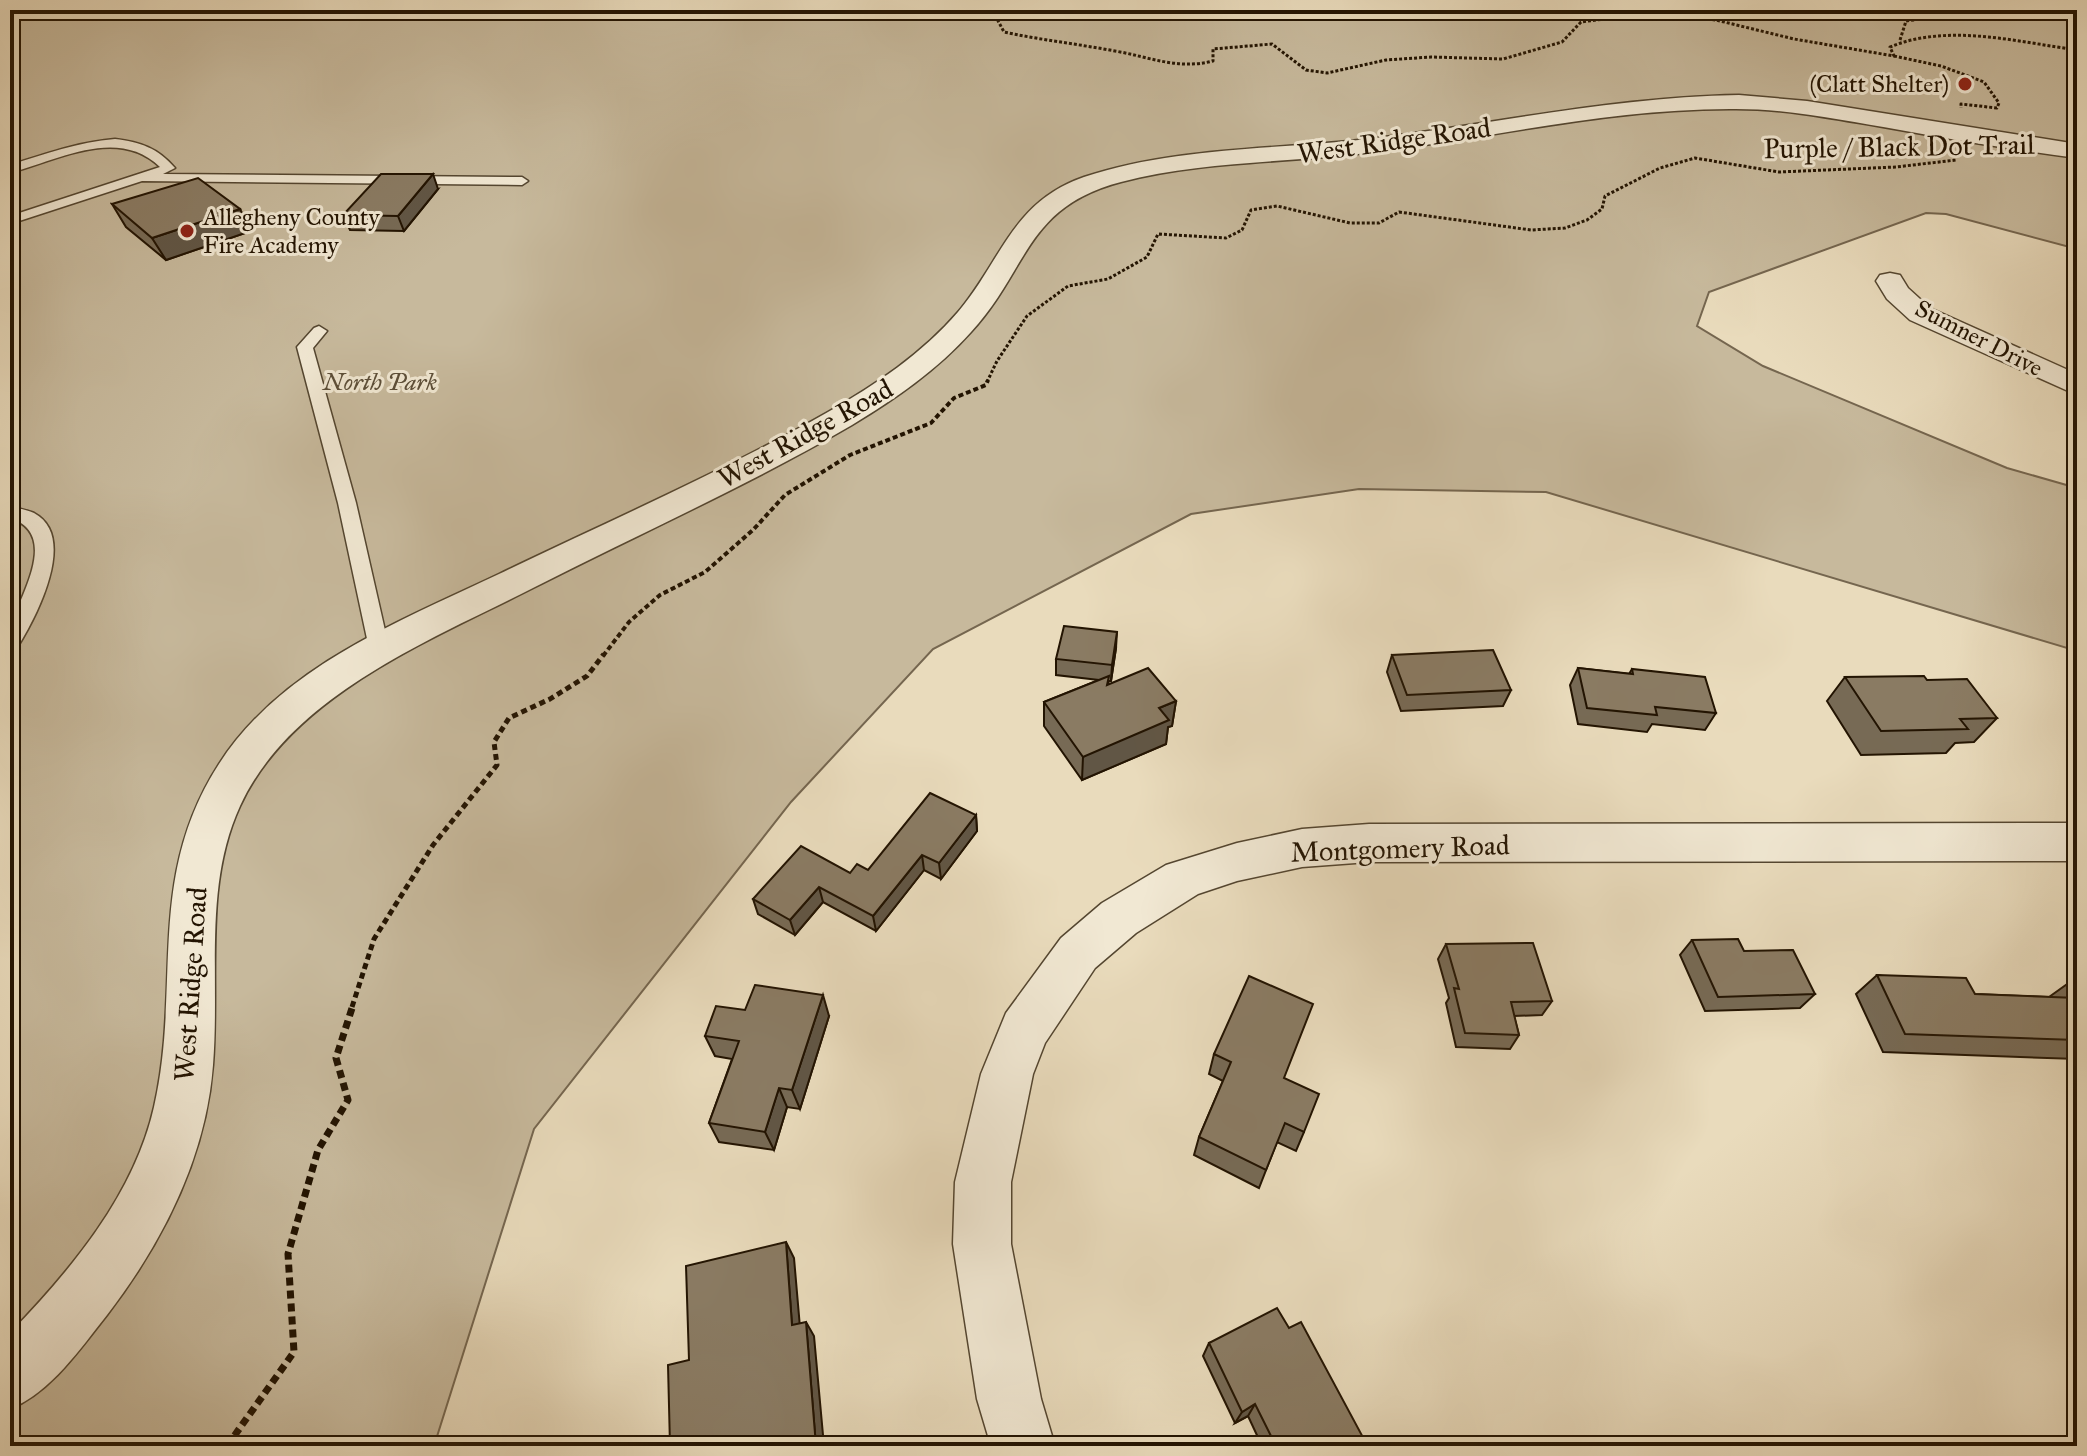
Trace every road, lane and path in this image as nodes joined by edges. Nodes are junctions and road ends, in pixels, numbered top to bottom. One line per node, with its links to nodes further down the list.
1 (997, 10): 5 (path)
2 (1577, 10): 5 (path)
3 (1986, 10): 6 (path)
4 (1626, 12): 5 (path); 8 (path)
5 (1602, 19)
6 (1900, 40): 7 (path); 8 (path)
7 (2077, 50)
8 (1894, 56): 9 (path)
9 (1968, 112)
10 (2077, 151): 21 (street, West Ridge Road)
11 (1960, 160): 24 (path, Purple / Black Dot Trail)
12 (10, 169): 13 (lane)
13 (146, 178): 14 (lane); 15 (lane)
14 (522, 181)
15 (10, 220)
16 (1890, 281): 18 (street, Sumner Drive)
17 (319, 331): 21 (lane)
18 (2077, 386)
19 (10, 512): 20 (lane)
20 (10, 643)
21 (379, 648): 23 (street, West Ridge Road)
22 (2077, 842): 25 (street, Montgomery Road)
23 (10, 1378)
24 (227, 1446)
25 (1023, 1446)

